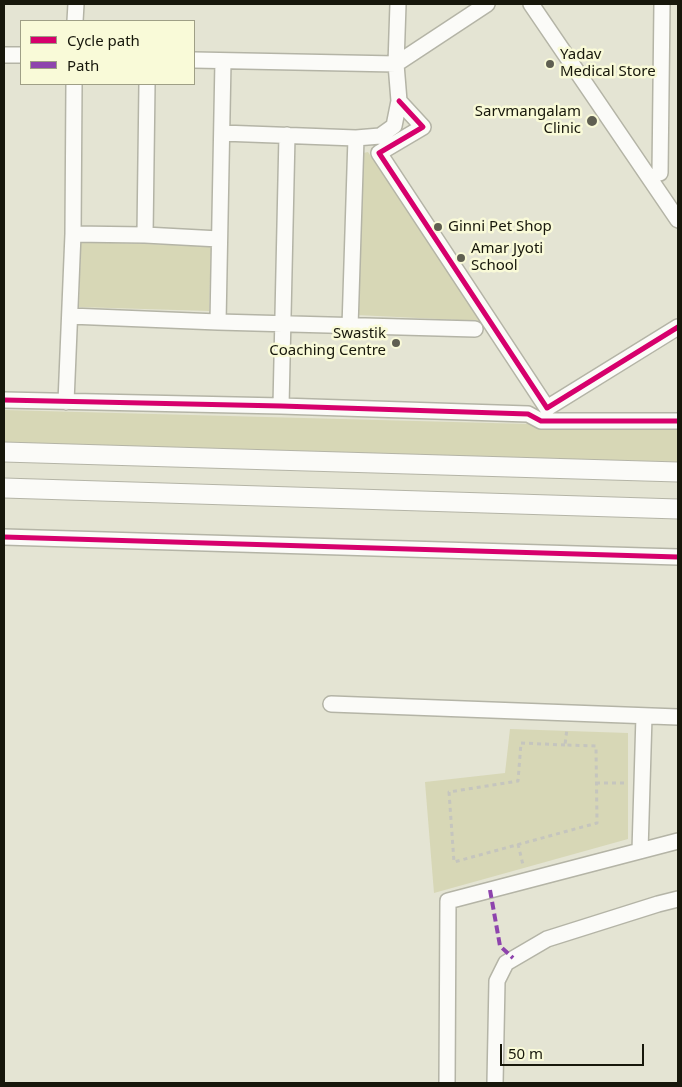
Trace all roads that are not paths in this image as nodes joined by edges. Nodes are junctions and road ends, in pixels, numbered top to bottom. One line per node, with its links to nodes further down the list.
1 (76, 4): 6 (street)
2 (398, 4): 11 (street)
3 (487, 4): 11 (street)
4 (531, 4): 19 (street)
5 (662, 4): 18 (street)
6 (75, 20)
7 (4, 55): 8 (street)
8 (20, 55)
9 (195, 60): 10 (street)
10 (223, 61): 11 (street); 15 (street)
11 (396, 64): 14 (street)
12 (74, 85): 20 (street)
13 (147, 85): 21 (street)
14 (398, 101): 17 (street); 27 (street)
15 (222, 133): 16 (street); 22 (street)
16 (287, 135): 17 (street); 25 (street)
17 (356, 138): 26 (street)
18 (660, 173)
19 (678, 220)
20 (72, 234): 21 (street); 23 (street)
21 (145, 235): 22 (street)
22 (219, 239): 24 (street)
23 (70, 316): 24 (street); 30 (street)
24 (218, 322): 25 (street)
25 (283, 324): 26 (street); 31 (street)
26 (350, 327): 28 (street)
27 (678, 327)
28 (475, 329)
29 (4, 400): 30 (street)
30 (66, 402): 31 (street)
31 (281, 406): 32 (street)
32 (678, 421)
33 (4, 452): 34 (street)
34 (678, 472)
35 (4, 488): 36 (street)
36 (678, 509)
37 (4, 538): 38 (street)
38 (678, 557)
39 (331, 704): 40 (street)
40 (644, 716): 41 (street); 43 (street)
41 (678, 717)
42 (678, 841): 43 (street)
43 (640, 851): 45 (street)
44 (678, 899): 46 (street)
45 (447, 1083)
46 (495, 1083)

